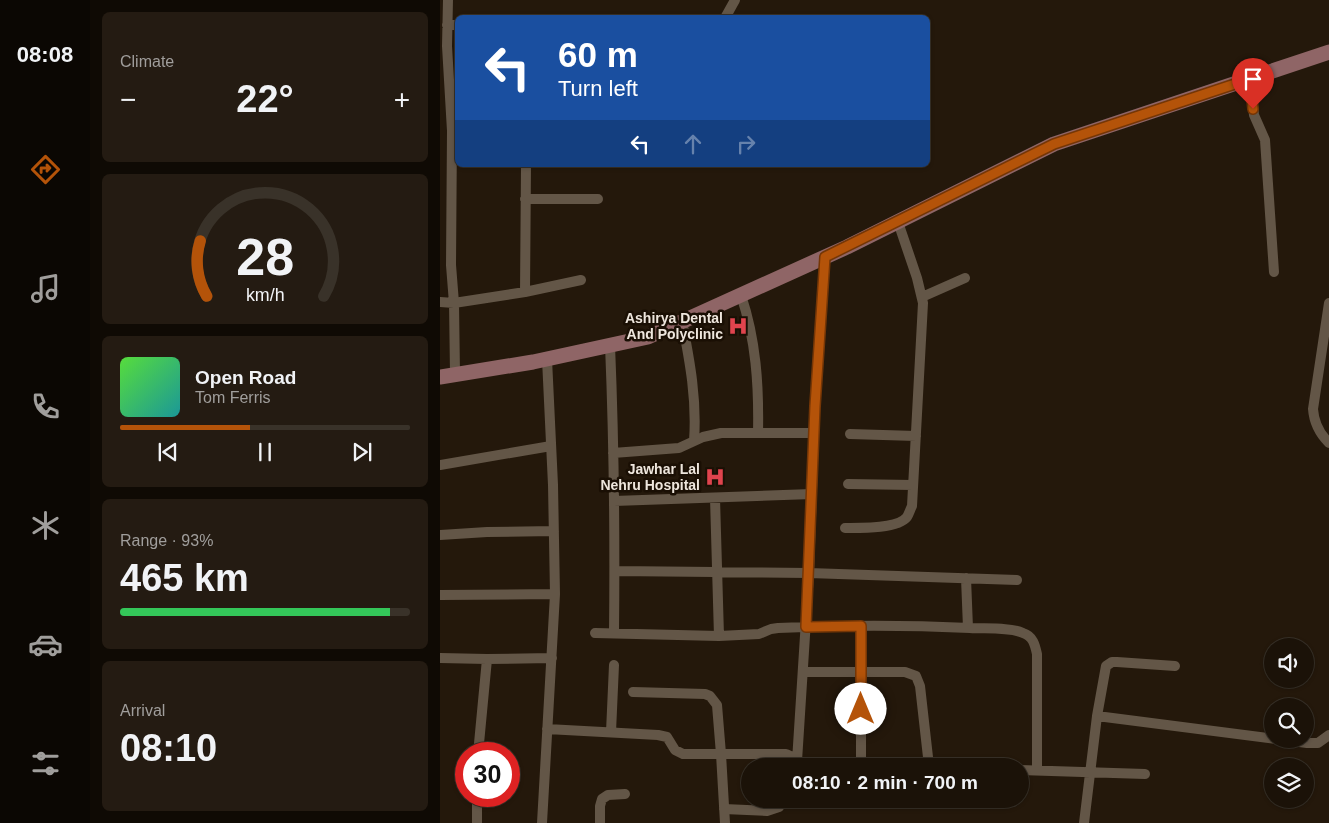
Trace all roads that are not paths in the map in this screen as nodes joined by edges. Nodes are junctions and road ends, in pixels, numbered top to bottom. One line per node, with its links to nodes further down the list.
1 (448, 0): 4 (street)
2 (735, 0): 3 (street)
3 (727, 15)
4 (452, 25): 5 (street)
5 (443, 47): 8 (street)
6 (1329, 52): 7 (street)
7 (1250, 79): 16 (street); 18 (street)
8 (453, 85): 10 (street)
9 (440, 131): 10 (street)
10 (455, 131): 12 (street)
11 (526, 167): 14 (street)
12 (451, 170): 13 (street); 25 (street)
13 (440, 172)
14 (526, 199): 15 (street); 21 (street)
15 (598, 199)
16 (898, 222): 17 (street); 23 (street)
17 (825, 257): 22 (street); 33 (street)
18 (1274, 272)
19 (965, 278): 23 (street)
20 (581, 280): 21 (street)
21 (525, 292): 25 (street)
22 (741, 295): 27 (street); 32 (street)
23 (922, 297): 35 (street)
24 (440, 302): 25 (street)
25 (454, 303): 30 (street)
26 (1329, 308): 37 (street)
27 (682, 321): 28 (street); 36 (street)
28 (610, 345): 29 (street); 39 (street)
29 (547, 359): 30 (street); 38 (street)
30 (455, 374): 31 (street)
31 (440, 376)
32 (758, 433): 33 (street); 36 (street)
33 (814, 433): 43 (street)
34 (850, 434): 35 (street)
35 (916, 436): 42 (street)
36 (694, 442): 39 (street)
37 (1329, 443)
38 (551, 446): 40 (street); 47 (street)
39 (613, 453): 45 (street)
40 (440, 465)
41 (848, 484): 42 (street)
42 (913, 485): 46 (street)
43 (812, 494): 44 (street); 51 (street)
44 (715, 498): 45 (street); 50 (street)
45 (614, 501): 49 (street)
46 (845, 528)
47 (554, 531): 48 (street); 54 (street)
48 (440, 535)
49 (615, 571): 50 (street); 60 (street)
50 (717, 572): 51 (street); 61 (street)
51 (809, 573): 52 (street); 57 (street)
52 (966, 578): 53 (street); 58 (street)
53 (1017, 580)
54 (555, 594): 55 (street); 63 (street)
55 (440, 595)
56 (861, 626): 57 (street); 58 (street); 68 (street)
57 (806, 627): 61 (street); 67 (street)
58 (968, 628): 83 (street)
59 (595, 633): 60 (street)
60 (614, 633): 61 (street)
61 (719, 636)
62 (440, 658): 64 (street)
63 (552, 658): 64 (street); 71 (street)
64 (487, 659): 74 (street)
65 (614, 665): 72 (street)
66 (1175, 666): 70 (street)
67 (803, 672): 68 (street); 79 (street)
68 (862, 672): 80 (street); 81 (street)
69 (633, 692): 75 (street)
70 (1097, 716): 73 (street); 84 (street)
71 (547, 730): 72 (street); 91 (street)
72 (611, 732): 75 (street)
73 (1329, 735)
74 (479, 742)
75 (721, 754): 76 (street); 89 (street)
76 (780, 754): 77 (street); 78 (street)
77 (781, 758)
78 (794, 758)
79 (797, 758)
80 (861, 758)
81 (928, 758)
82 (1029, 770): 83 (street)
83 (1037, 770): 84 (street)
84 (1091, 772): 85 (street); 94 (street)
85 (1146, 774)
86 (625, 794): 92 (street)
87 (477, 807): 90 (street)
88 (777, 808): 89 (street)
89 (724, 809): 93 (street)
90 (477, 823)
91 (542, 823)
92 (600, 823)
93 (725, 823)
94 (1084, 823)

